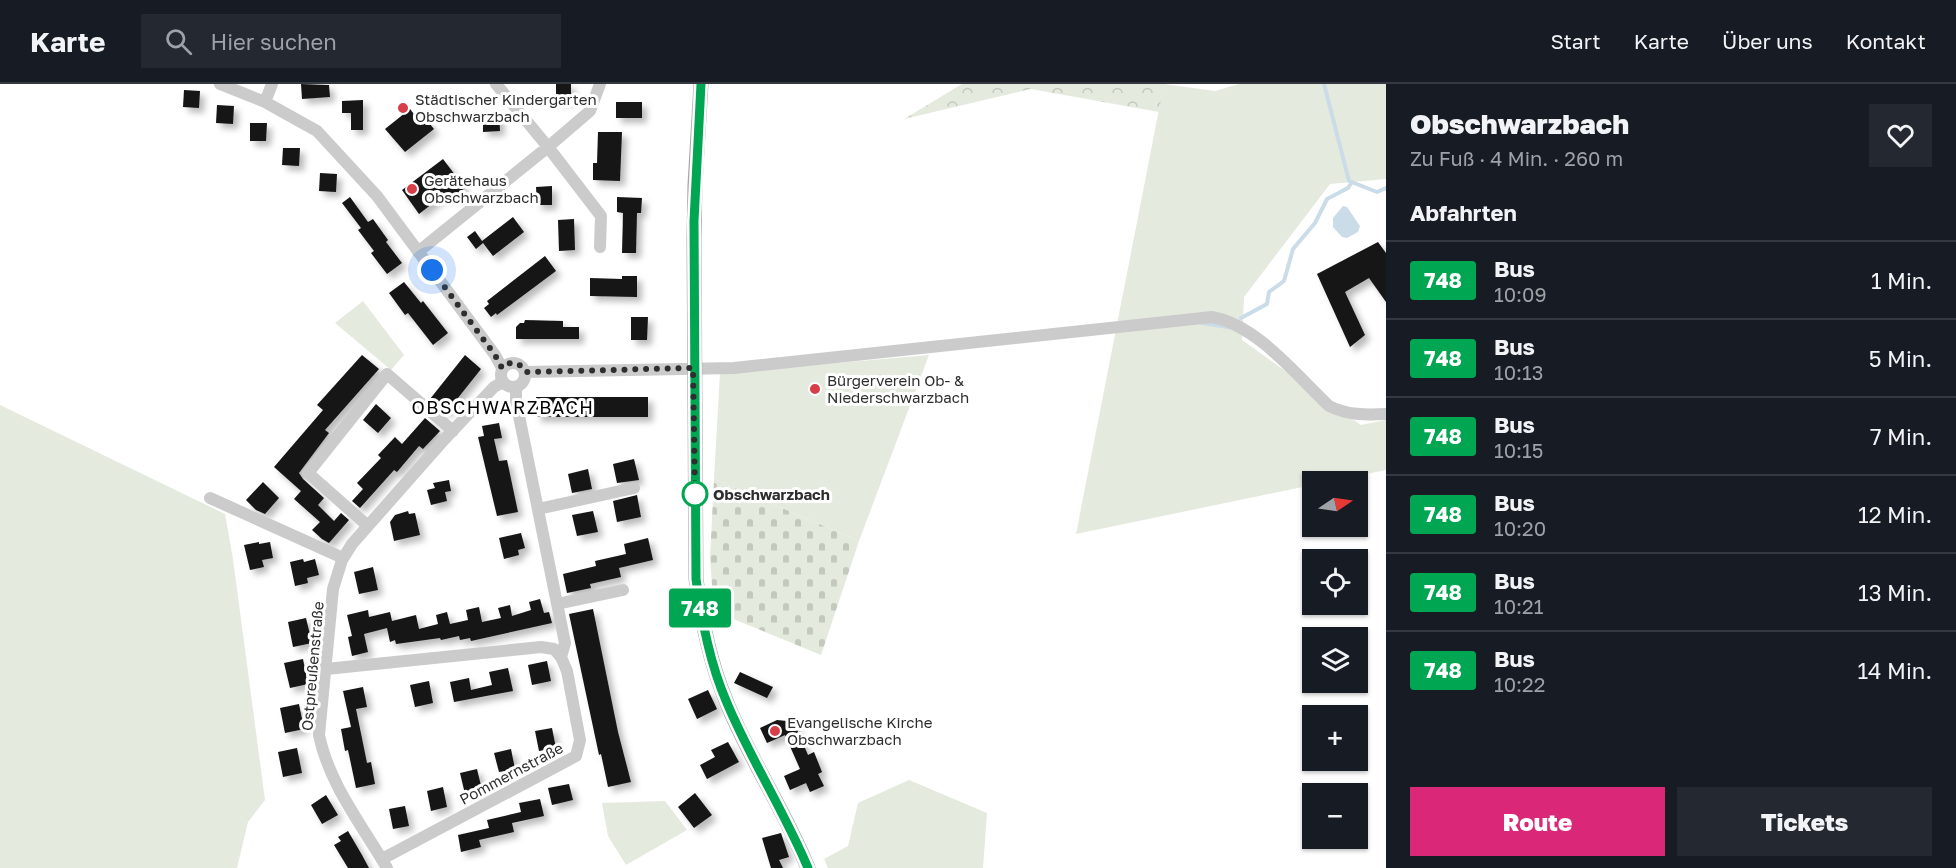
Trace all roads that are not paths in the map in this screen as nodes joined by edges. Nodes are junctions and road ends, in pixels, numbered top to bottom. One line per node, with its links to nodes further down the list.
1 (220, 84): 6 (street)
2 (272, 84): 6 (street)
3 (496, 84): 7 (street)
4 (600, 84): 7 (street)
5 (701, 84): 11 (main road)
6 (265, 102): 9 (street)
7 (548, 147): 8 (street); 9 (street)
8 (600, 247)
9 (418, 252): 10 (street)
10 (502, 368): 12 (street); 13 (street)
11 (693, 368): 12 (street); 15 (street); 27 (main road)
12 (525, 372): 14 (street)
13 (503, 382): 14 (street); 16 (street, Ostpreußenstraße)
14 (516, 387): 19 (street)
15 (1386, 414)
16 (453, 431): 20 (street, Ostpreußenstraße); 20 (street)
17 (634, 488): 19 (street)
18 (210, 498): 21 (street)
19 (538, 509): 23 (street)
20 (368, 526): 21 (street, Ostpreußenstraße)
21 (343, 558): 25 (street, Ostpreußenstraße)
22 (622, 590): 23 (street)
23 (557, 604): 24 (street)
24 (561, 657): 25 (street); 26 (street, Pommernstraße)
25 (326, 669): 26 (street, Ostpreußenstraße)
26 (384, 864)
27 (808, 868)

